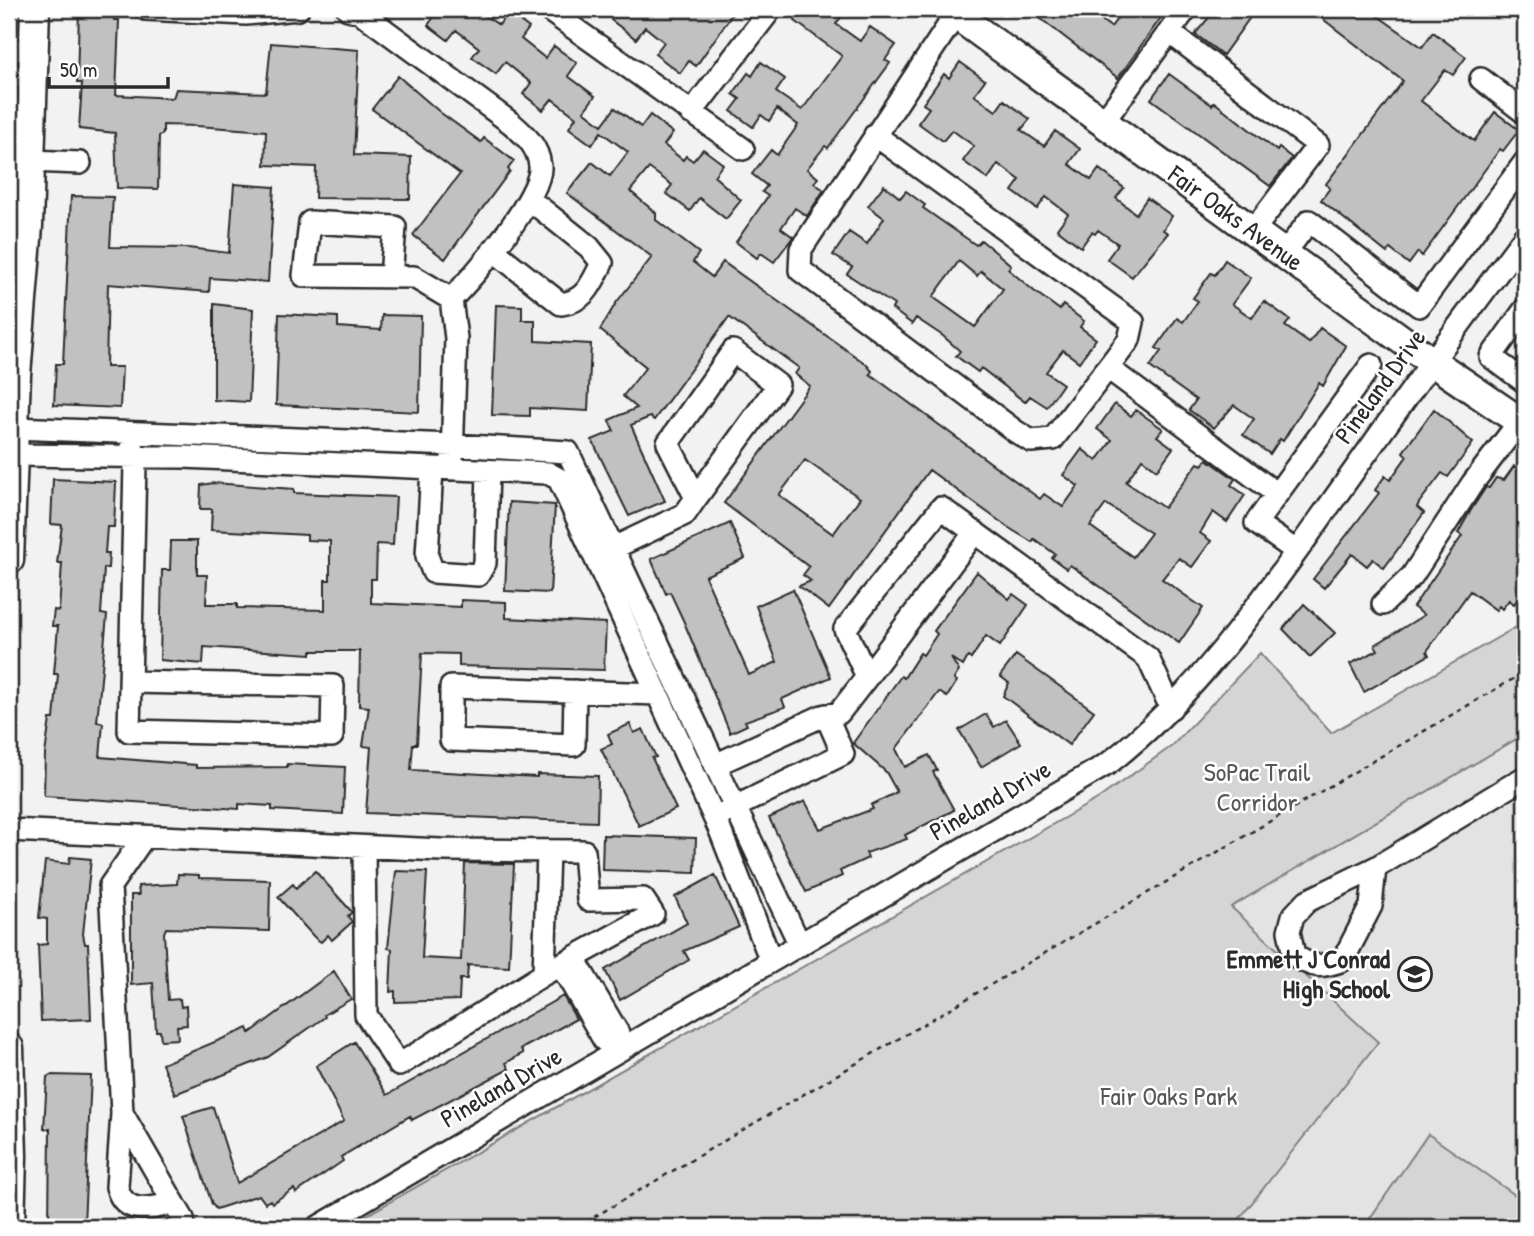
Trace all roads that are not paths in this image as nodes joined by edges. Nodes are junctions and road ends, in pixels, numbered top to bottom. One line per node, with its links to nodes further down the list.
1 (35, 9): 11 (main road)
2 (145, 9): 3 (street)
3 (298, 9)
4 (348, 9): 22 (street)
5 (547, 9): 9 (street)
6 (771, 9): 13 (street)
7 (1186, 9): 10 (street)
8 (952, 12): 15 (main road, Fair Oaks Avenue); 16 (street)
9 (570, 15): 13 (street)
10 (1169, 32): 15 (street); 24 (street)
11 (21, 64): 18 (main road)
12 (1481, 79): 14 (street)
13 (691, 113): 17 (street)
14 (1525, 113)
15 (1103, 122): 24 (main road, Fair Oaks Avenue)
16 (875, 135): 33 (street); 33 (street)
17 (743, 149)
18 (30, 160): 20 (street); 21 (main road)
19 (1525, 162): 27 (street)
20 (80, 163)
21 (19, 195): 23 (main road)
22 (529, 199): 26 (street); 26 (street)
23 (18, 225): 34 (main road)
24 (1253, 231): 27 (main road, Fair Oaks Avenue)
25 (1525, 236): 31 (street, Pineland Drive)
26 (493, 250): 29 (street)
27 (1284, 254): 31 (main road, Fair Oaks Avenue)
28 (391, 277): 28 (street); 29 (street)
29 (451, 299): 38 (street)
30 (1525, 309): 35 (street)
31 (1431, 361): 37 (main road, Fair Oaks Avenue); 45 (street, Pineland Drive)
32 (1371, 365): 42 (street)
33 (1108, 368): 42 (street)
34 (13, 375): 36 (main road)
35 (1525, 382)
36 (13, 423): 38 (street); 39 (street); 47 (main road)
37 (1523, 423): 48 (street)
38 (453, 445): 40 (street); 46 (street)
39 (132, 450): 40 (street); 50 (street)
40 (442, 470): 41 (street); 41 (street)
41 (488, 473): 46 (street)
42 (1278, 494): 45 (street)
43 (696, 498): 43 (street); 46 (street)
44 (975, 532): 49 (street); 49 (street); 53 (street)
45 (1296, 551): 53 (street, Pineland Drive)
46 (605, 553): 52 (street); 55 (street)
47 (9, 561)
48 (1383, 604)
49 (867, 677): 54 (street)
50 (131, 682): 50 (street)
51 (575, 691): 51 (street); 52 (street)
52 (659, 694): 58 (street)
53 (1171, 708): 66 (street, Pineland Drive)
54 (826, 715): 55 (street); 57 (street)
55 (715, 765): 57 (street)
56 (1525, 777): 63 (street)
57 (735, 807): 58 (street); 64 (street)
58 (715, 818): 65 (street)
59 (9, 830): 60 (street)
60 (144, 837): 61 (street); 72 (street)
61 (364, 847): 62 (street); 69 (street)
62 (548, 851): 68 (street); 69 (street)
63 (1376, 868): 63 (street)
64 (764, 870): 65 (street); 66 (street)
65 (740, 881): 67 (street)
66 (800, 945): 67 (street, Pineland Drive)
67 (772, 961): 71 (street, Pineland Drive)
68 (567, 962): 69 (street); 71 (street)
69 (544, 974)
70 (9, 1048): 74 (main road)
71 (618, 1051): 76 (street, Pineland Drive)
72 (122, 1113): 73 (street); 73 (street)
73 (174, 1203): 75 (street)
74 (10, 1227)
75 (184, 1227)
76 (318, 1227)

